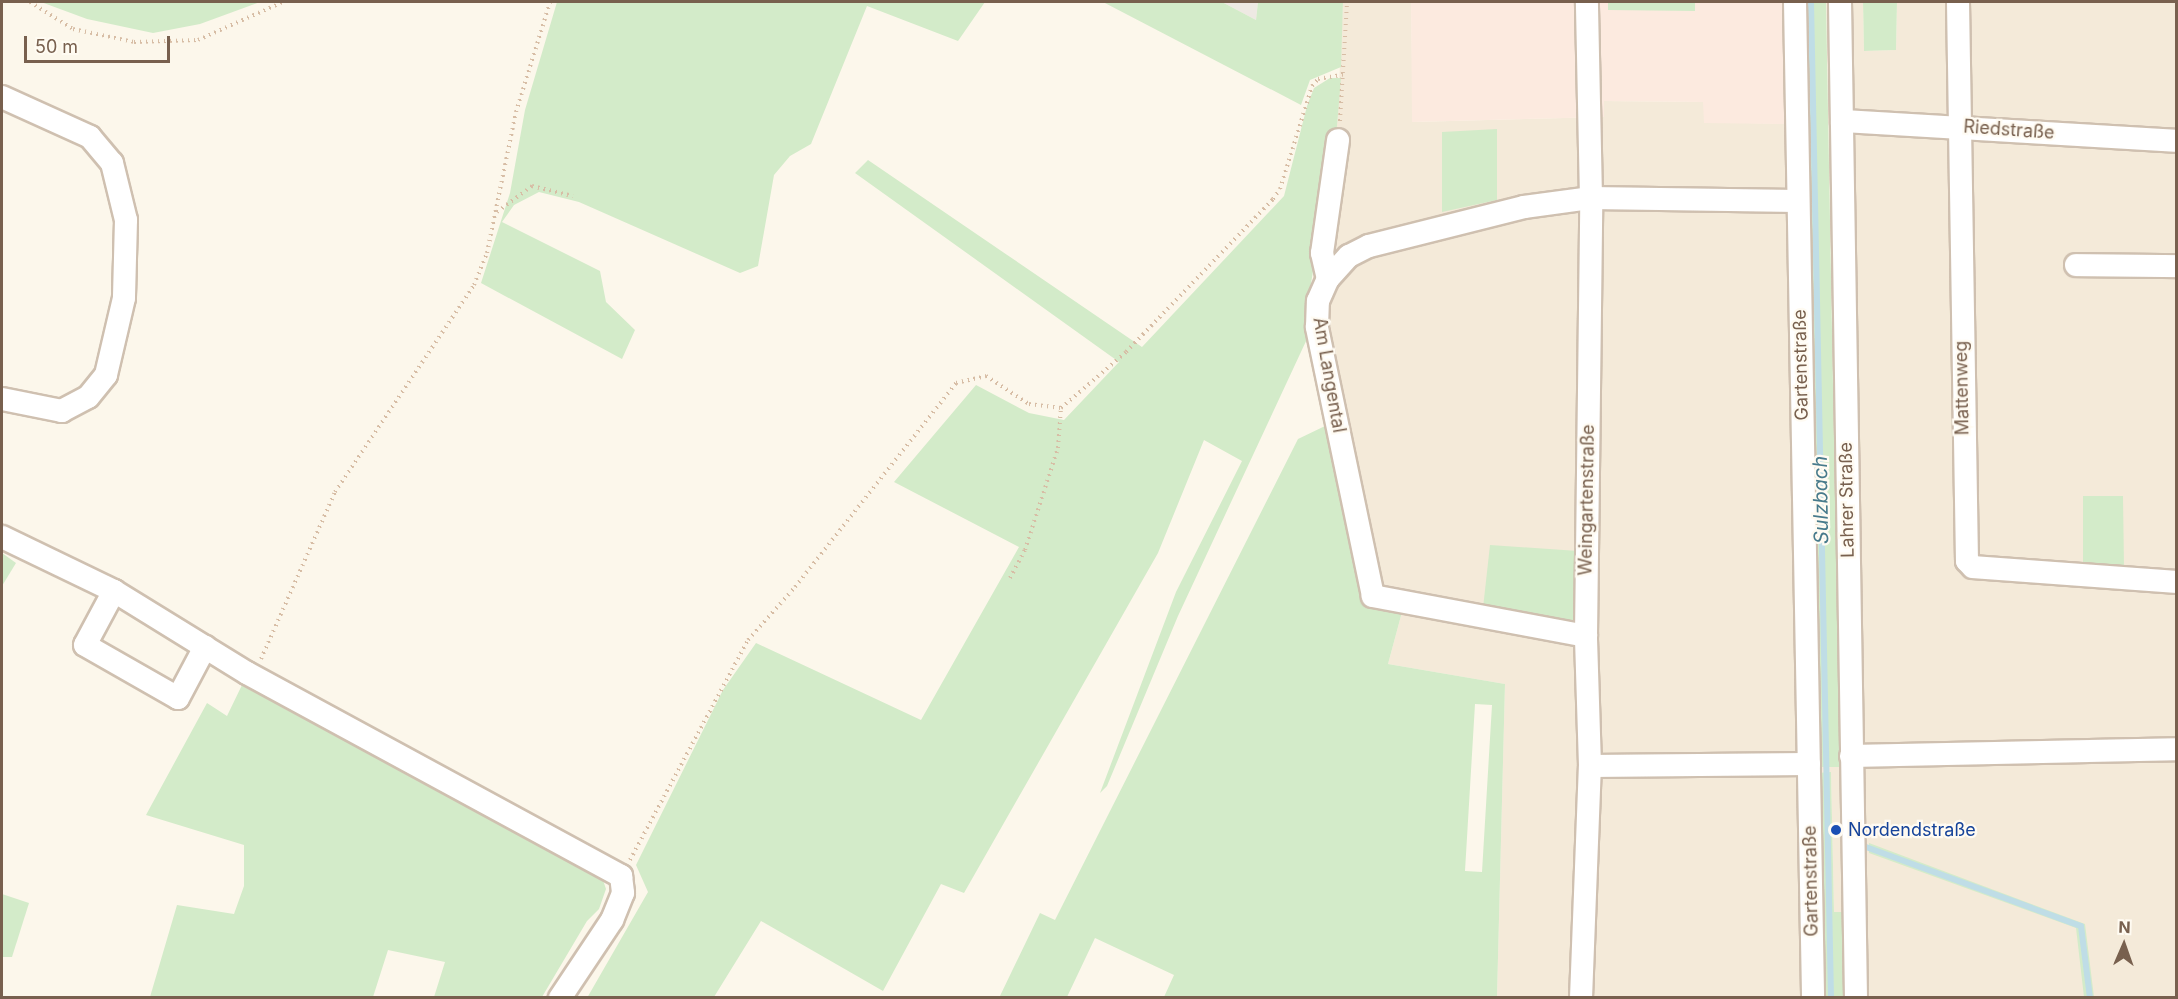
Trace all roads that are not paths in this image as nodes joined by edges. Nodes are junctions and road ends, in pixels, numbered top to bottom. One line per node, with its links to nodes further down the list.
1 (1587, 2): 10 (street, Weingartenstraße)
2 (1795, 2): 11 (street, Gartenstraße)
3 (1840, 2): 6 (street, Lahrer Straße)
4 (1958, 2): 7 (street, Mattenweg)
5 (2, 97): 15 (street)
6 (1842, 121): 7 (street, Riedstraße); 22 (street, Lahrer Straße)
7 (1958, 126): 9 (street, Riedstraße); 17 (street, Mattenweg)
8 (1338, 140): 14 (street)
9 (2176, 141)
10 (1591, 198): 11 (street, Am Langental); 14 (street, Am Langental); 19 (street, Weingartenstraße)
11 (1797, 201): 23 (street, Gartenstraße)
12 (2076, 265): 13 (street)
13 (2176, 266)
14 (1328, 279): 19 (street, Am Langental)
15 (2, 399)
16 (2, 537): 18 (street)
17 (2176, 582)
18 (114, 591): 20 (street); 20 (street)
19 (1586, 636): 24 (street, Weingartenstraße)
20 (205, 647): 25 (street)
21 (2176, 749): 22 (street)
22 (1851, 756): 28 (street, Lahrer Straße)
23 (1809, 764): 24 (street); 27 (street, Gartenstraße)
24 (1590, 766): 26 (street, Weingartenstraße)
25 (560, 998)
26 (1581, 998)
27 (1813, 998)
28 (1856, 998)

